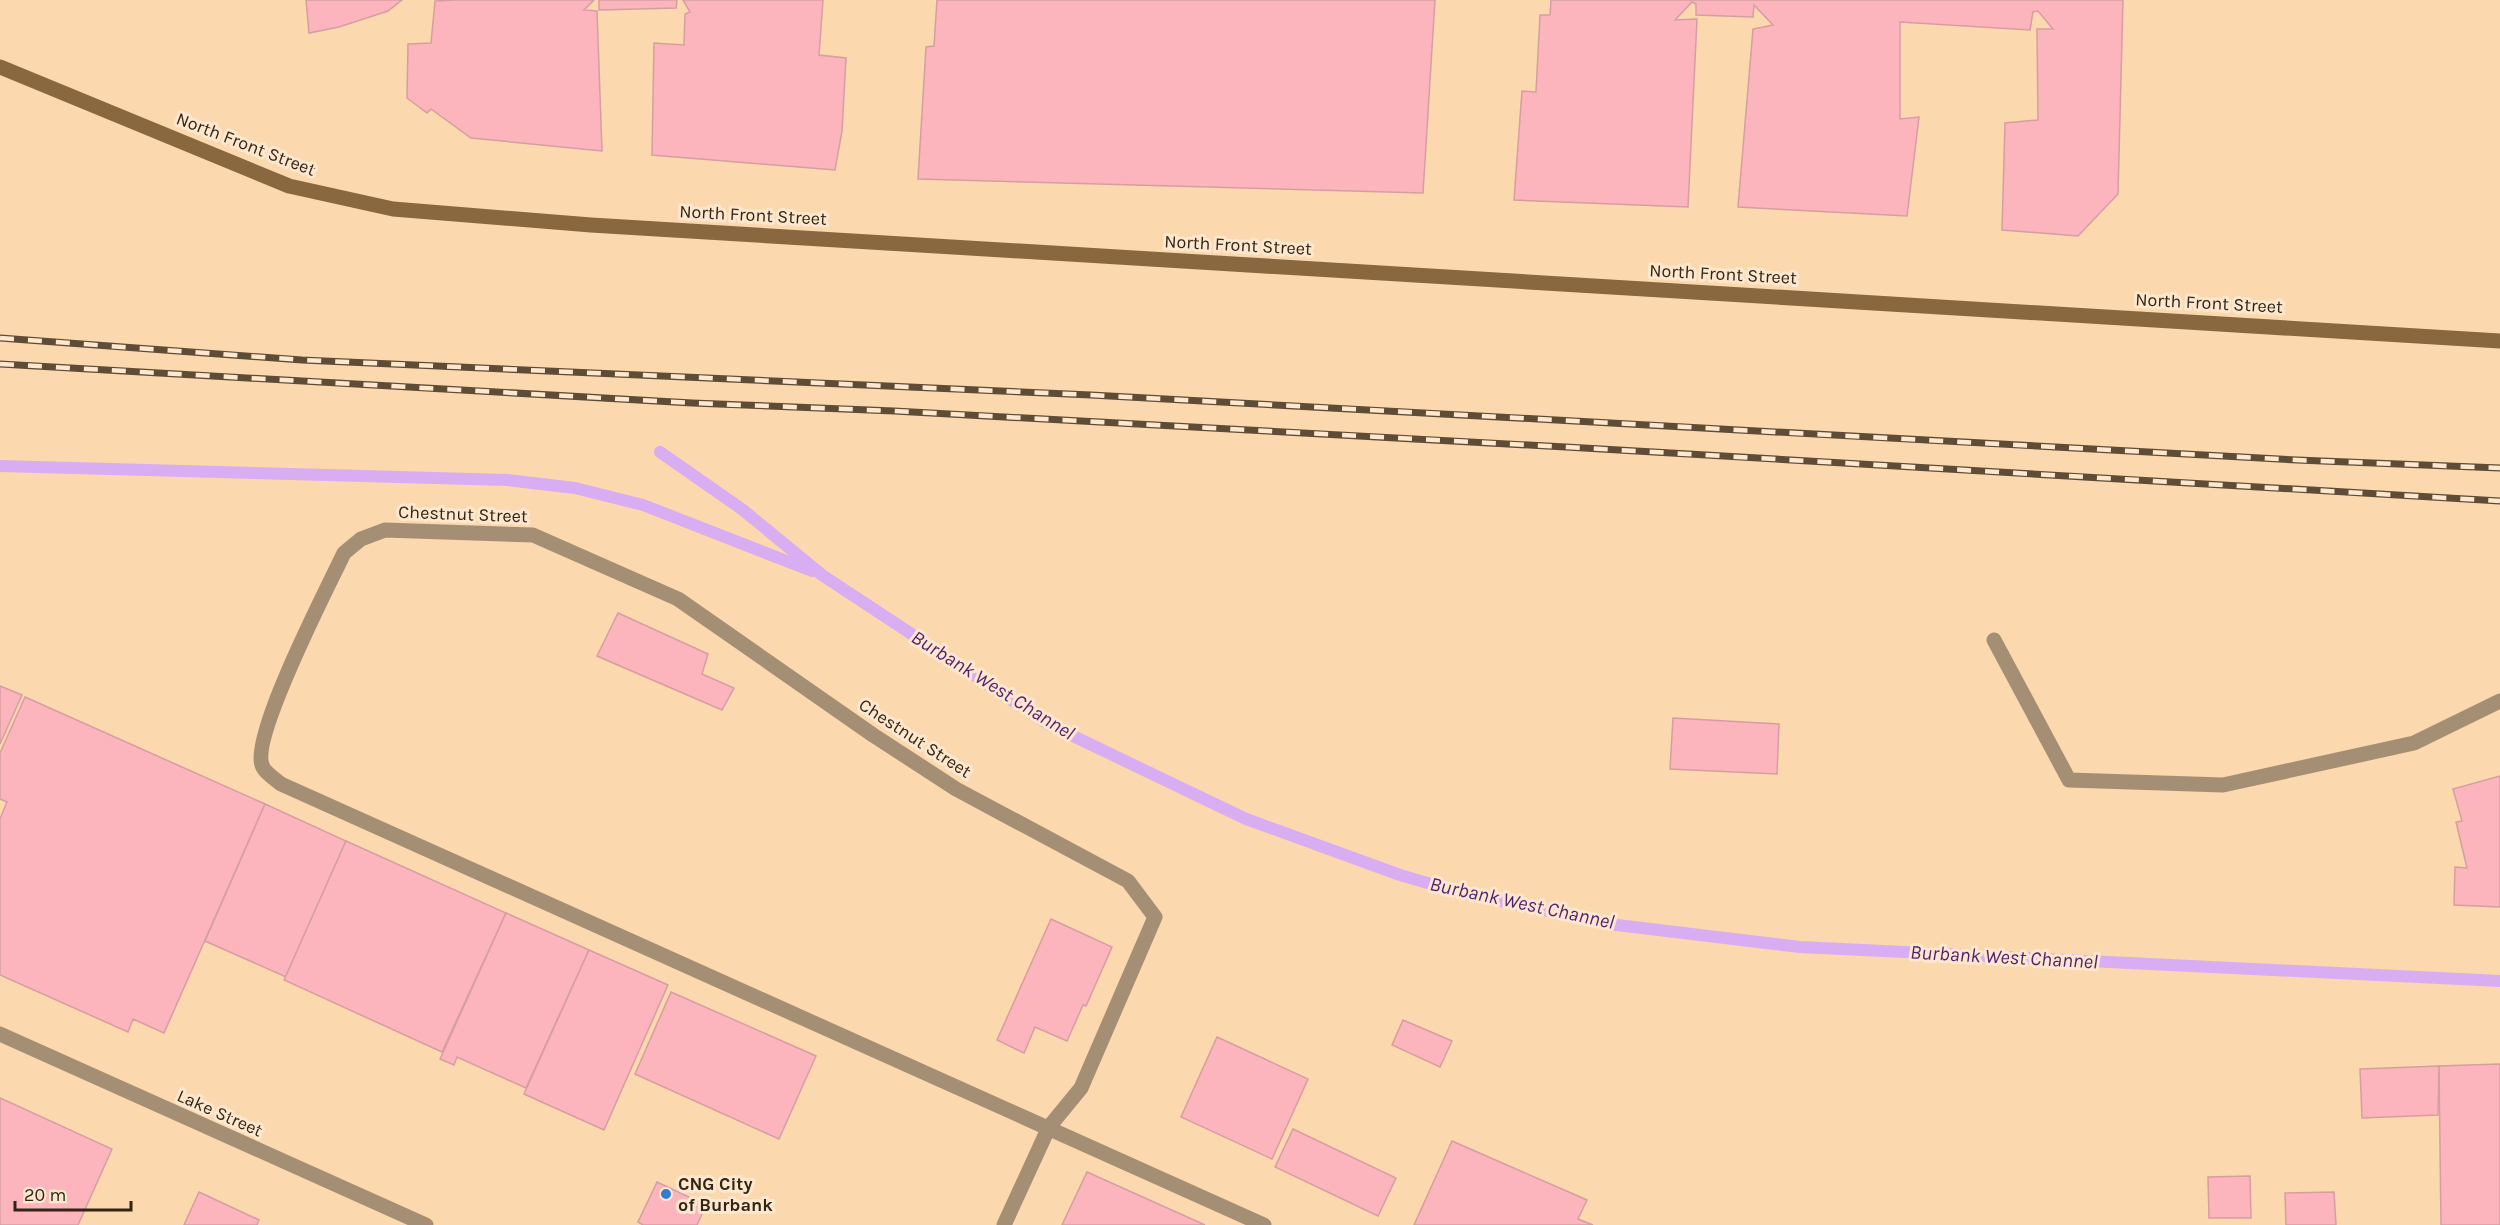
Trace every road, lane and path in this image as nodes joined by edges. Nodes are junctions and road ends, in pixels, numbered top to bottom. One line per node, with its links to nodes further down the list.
1 (0, 67): 2 (main road, North Front Street)
2 (2500, 341)
3 (1994, 640): 4 (street)
4 (2500, 701)
5 (0, 1034): 7 (street, Lake Street)
6 (1049, 1127): 6 (street, Chestnut Street); 8 (street, Chestnut Street); 9 (street)
7 (426, 1225)
8 (1004, 1225)
9 (1264, 1225)

